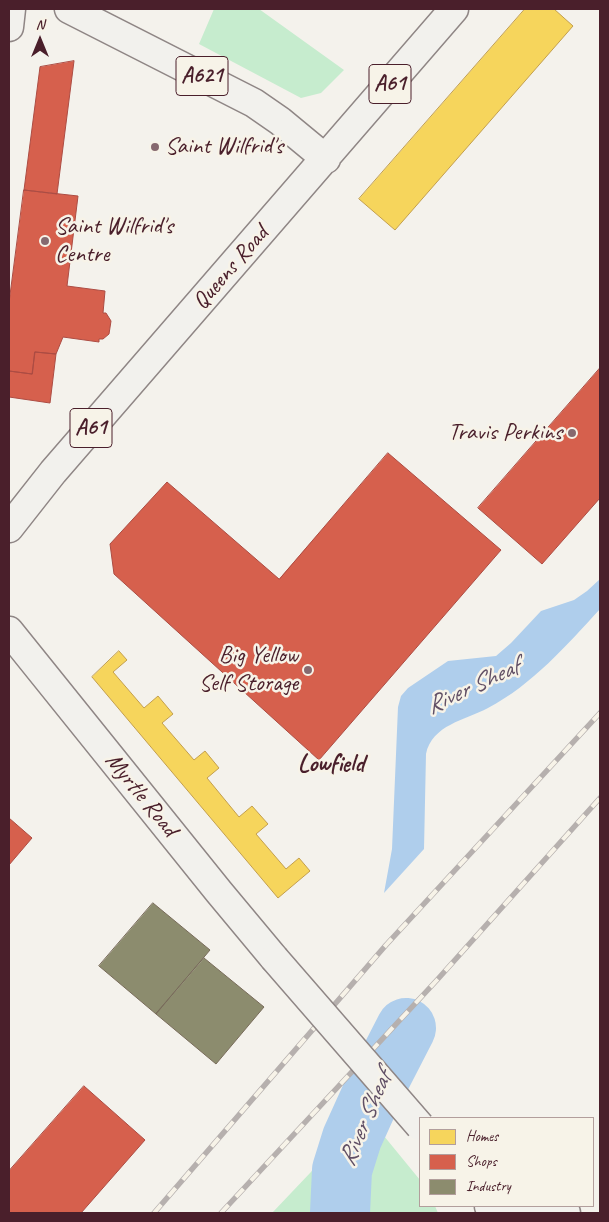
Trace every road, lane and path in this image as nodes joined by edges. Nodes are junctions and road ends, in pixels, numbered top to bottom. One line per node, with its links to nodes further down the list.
1 (11, 9): 4 (main road)
2 (69, 9): 5 (main road, A621)
3 (454, 9): 5 (main road, Queens Road / A61)
4 (9, 27)
5 (326, 159): 6 (main road, Queens Road / A61)
6 (9, 528)
7 (9, 631): 8 (main road, Myrtle Road, bridge)
8 (419, 1125)
9 (518, 1213): 10 (main road)
10 (566, 1213)

